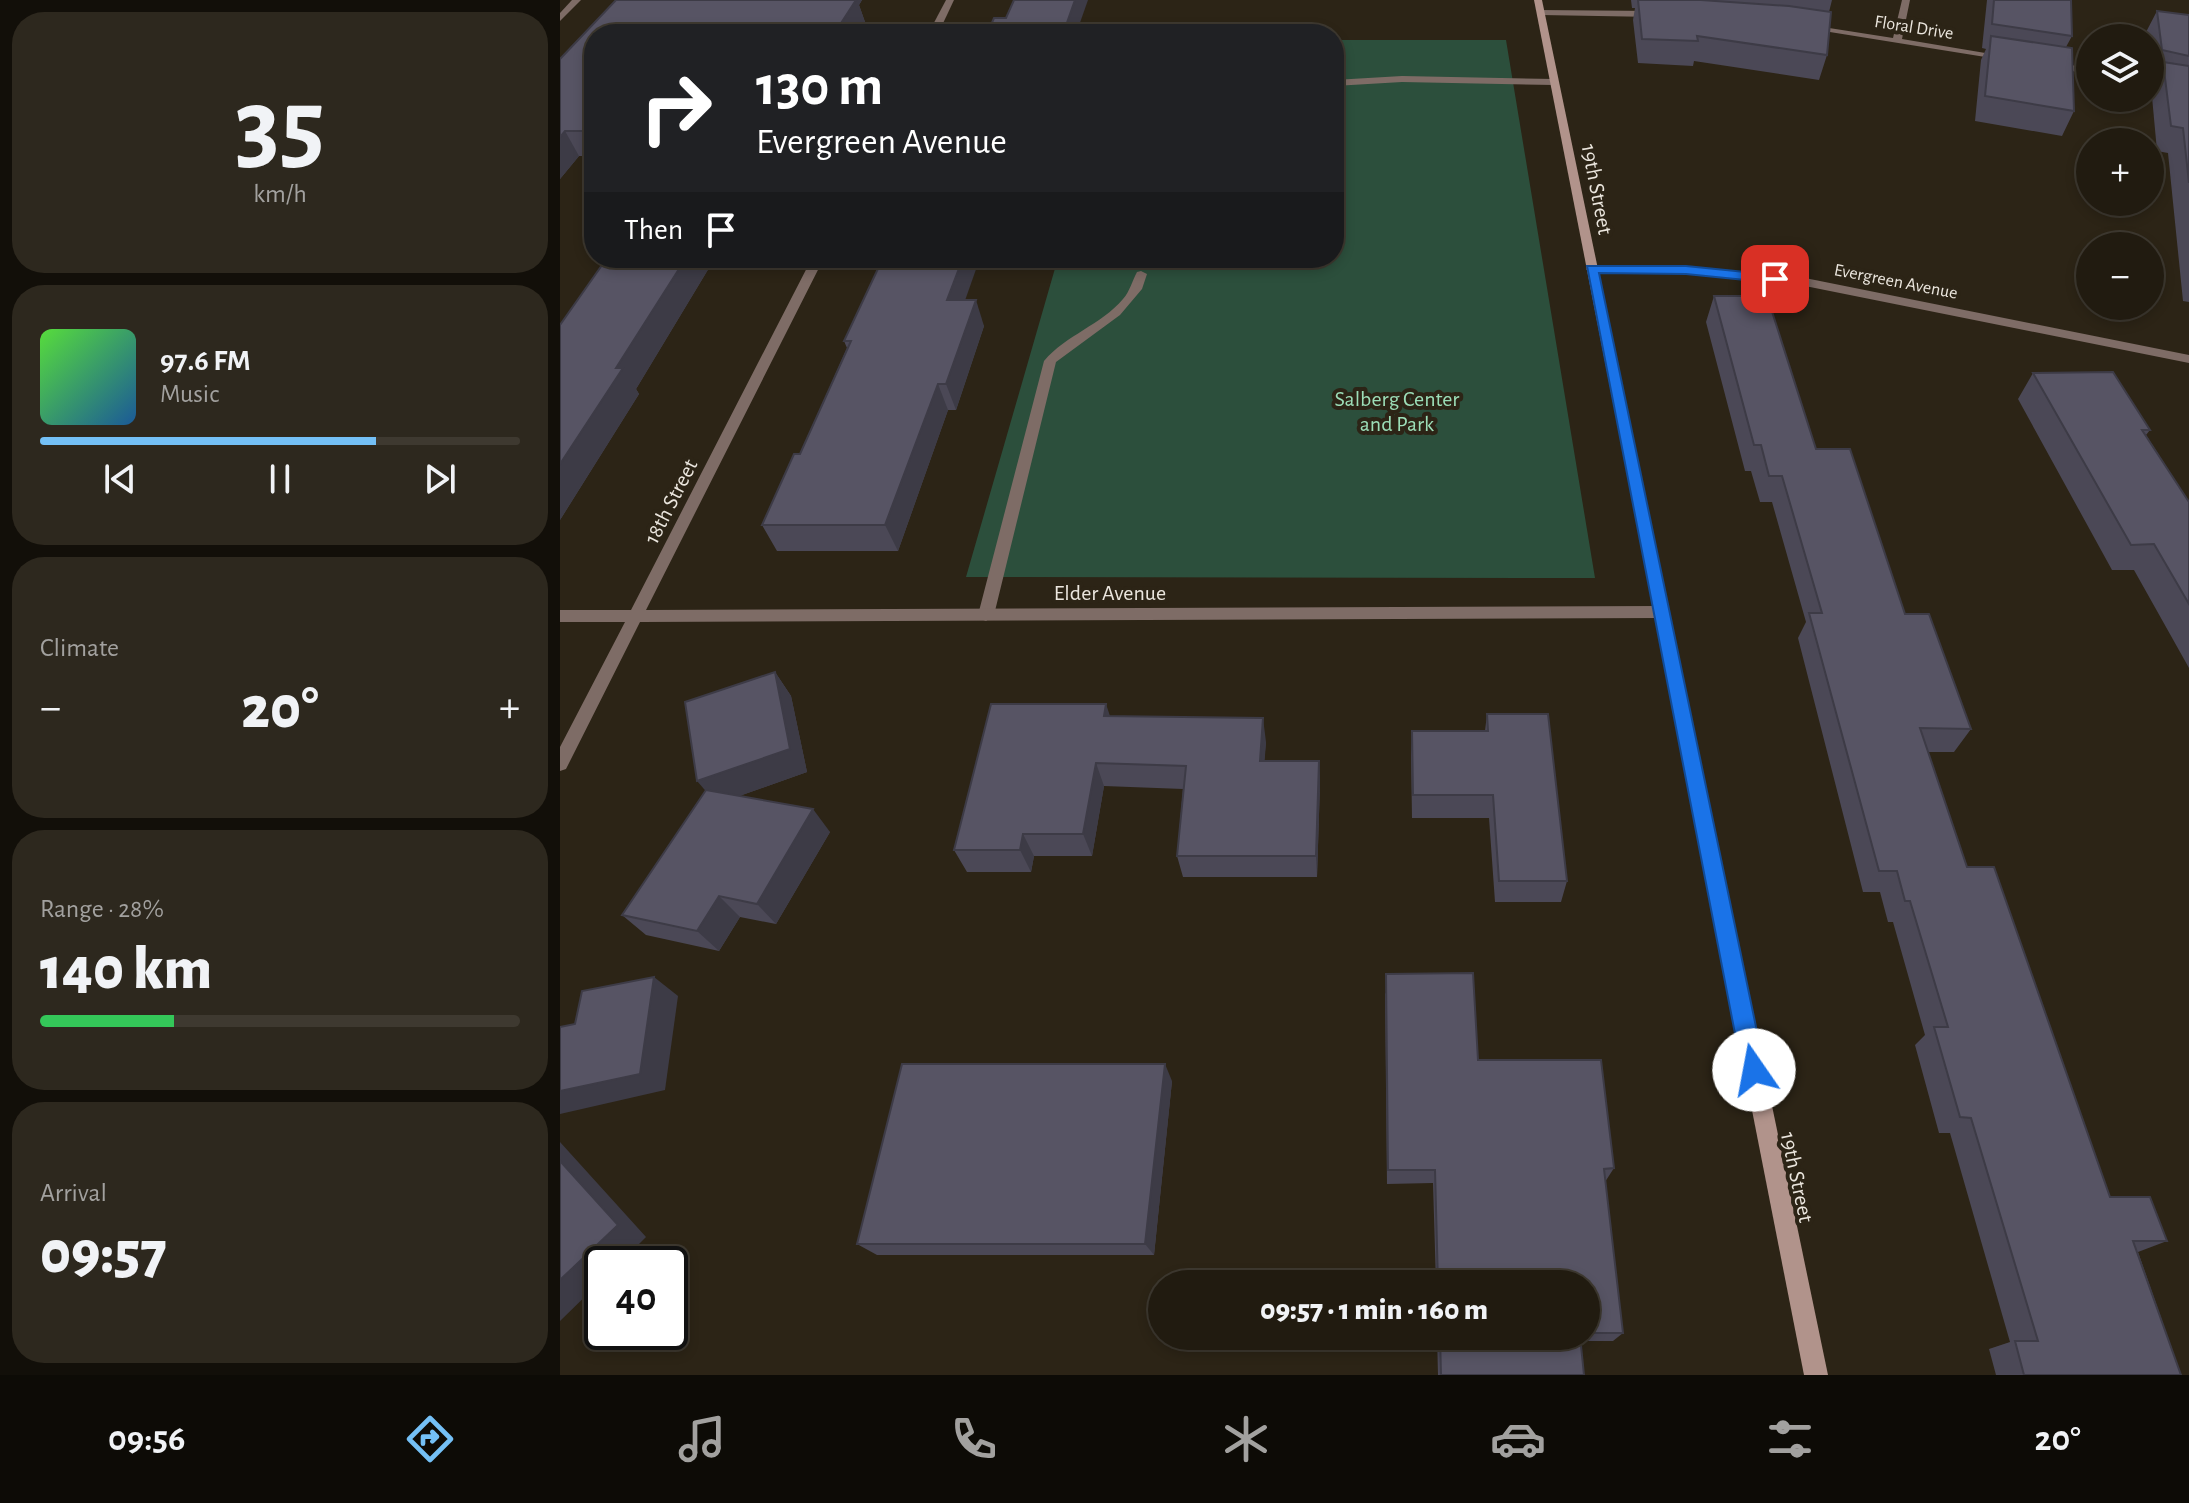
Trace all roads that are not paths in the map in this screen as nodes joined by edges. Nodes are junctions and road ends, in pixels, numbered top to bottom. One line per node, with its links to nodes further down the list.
1 (577, 0): 6 (street)
2 (950, 0): 7 (street)
3 (1906, 0): 9 (street)
4 (1540, 6): 5 (street); 14 (street, 19th Street)
5 (1660, 14)
6 (560, 18)
7 (938, 24)
8 (1797, 26): 9 (street, Floral Drive)
9 (1897, 41): 10 (street, Floral Drive)
10 (2016, 59)
11 (2045, 64): 12 (street)
12 (2076, 69)
13 (1344, 82): 14 (street)
14 (1554, 82): 16 (street, 19th Street)
15 (813, 268): 22 (street, 18th Street)
16 (1592, 269): 18 (street, Evergreen Avenue); 19 (street, 19th Street)
17 (1141, 274): 20 (street)
18 (2189, 359)
19 (1660, 612): 20 (street, Elder Avenue); 24 (street, 19th Street)
20 (986, 615): 22 (street, Elder Avenue)
21 (560, 616): 22 (street, Elder Avenue)
22 (636, 616): 23 (street, 18th Street)
23 (560, 764)
24 (1816, 1375)

